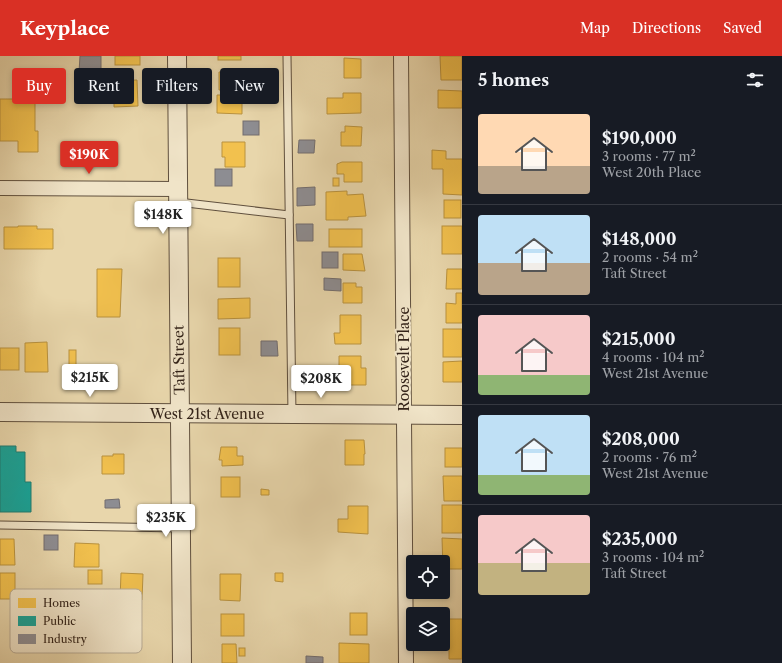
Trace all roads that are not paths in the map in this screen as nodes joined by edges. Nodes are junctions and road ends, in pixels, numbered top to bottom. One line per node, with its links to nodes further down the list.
1 (177, 56): 5 (street, Taft Street)
2 (287, 56): 6 (lane)
3 (401, 56): 10 (street, Roosevelt Place)
4 (0, 188): 5 (street)
5 (178, 195): 6 (lane); 8 (street, Taft Street)
6 (289, 215): 9 (lane)
7 (0, 412): 8 (street, West 21st Avenue)
8 (180, 414): 9 (street, West 21st Avenue); 13 (street, Taft Street)
9 (292, 414): 10 (street, West 21st Avenue)
10 (404, 415): 11 (street, West 21st Avenue); 15 (street, Roosevelt Place)
11 (462, 415)
12 (0, 525): 13 (lane)
13 (181, 528): 14 (street, Taft Street)
14 (182, 663)
15 (406, 663)

